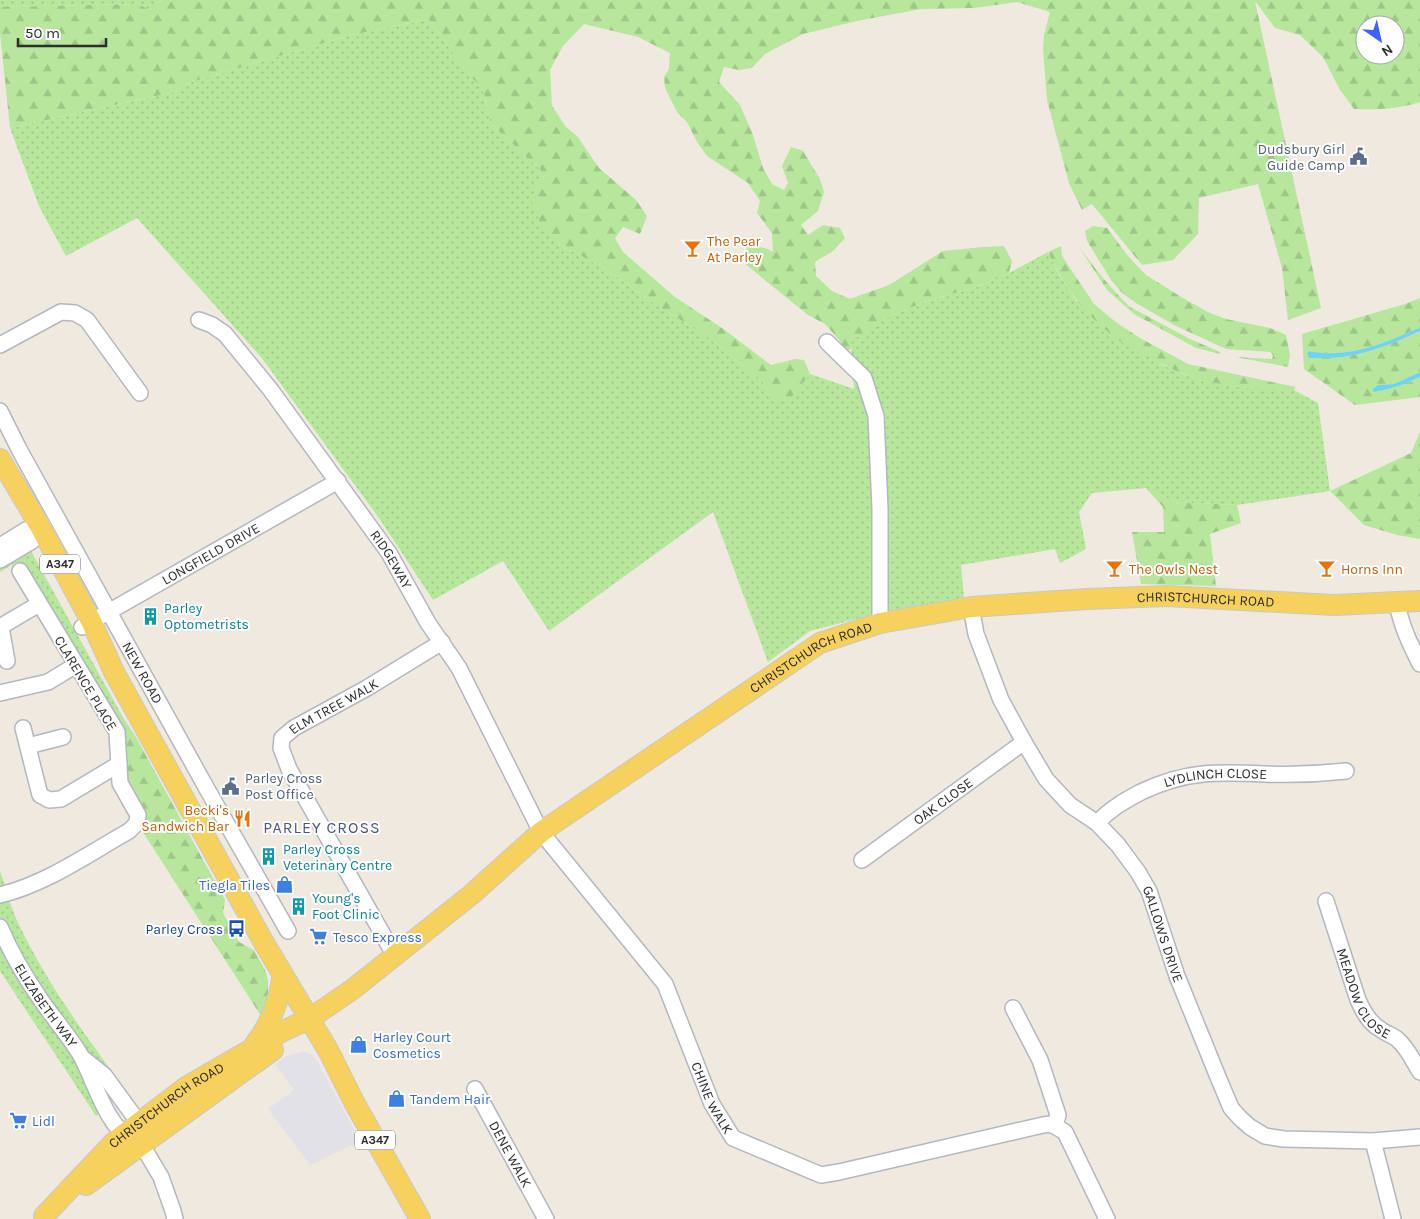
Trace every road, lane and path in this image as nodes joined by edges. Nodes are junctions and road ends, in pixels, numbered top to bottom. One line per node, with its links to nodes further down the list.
1 (199, 320): 7 (street, RIDGEWAY)
2 (827, 342): 18 (street)
3 (0, 345): 4 (street)
4 (140, 393)
5 (0, 412): 17 (street, NEW ROAD)
6 (0, 459): 9 (main road, NEW ROAD / A347)
7 (338, 481): 17 (street, LONGFIELD DRIVE); 21 (street, RIDGEWAY)
8 (0, 482): 9 (main road, NEW ROAD / A347)
9 (33, 533): 10 (street); 11 (street); 19 (main road, NEW ROAD / A347)
10 (0, 546)
11 (0, 560)
12 (20, 571): 15 (street, CLARENCE PLACE)
13 (1420, 601): 14 (main road, CHRISTCHURCH ROAD)
14 (1397, 603): 16 (main road, CHRISTCHURCH ROAD); 23 (street)
15 (39, 604): 20 (street); 24 (street, CLARENCE PLACE)
16 (971, 607): 18 (main road, CHRISTCHURCH ROAD); 28 (street, GALLOWS DRIVE)
17 (109, 610): 19 (street, LONGFIELD DRIVE); 39 (street, NEW ROAD)
18 (880, 623): 34 (main road, CHRISTCHURCH ROAD)
19 (86, 624): 32 (main road, NEW ROAD / A347)
20 (1, 627): 22 (street)
21 (442, 642): 34 (street, RIDGEWAY); 40 (street, ELM TREE WALK)
22 (7, 661)
23 (1420, 664)
24 (76, 665): 25 (street); 30 (street, CLARENCE PLACE)
25 (0, 694)
26 (23, 728): 29 (street)
27 (63, 737): 29 (street)
28 (1024, 742): 33 (street, GALLOWS DRIVE); 35 (street, OAK CLOSE)
29 (28, 746): 30 (street)
30 (119, 764): 36 (street, CLARENCE PLACE)
31 (1346, 772): 33 (street, LYDLINCH CLOSE)
32 (187, 803): 41 (main road, NEW ROAD / A347); 43 (main road, NEW ROAD)
33 (1097, 823): 54 (street, GALLOWS DRIVE)
34 (541, 832): 40 (main road, CHRISTCHURCH ROAD); 51 (street, CHINE WALK)
35 (862, 860)
36 (0, 895)
37 (1326, 901): 48 (street, MEADOW CLOSE)
38 (0, 927): 47 (street, ELIZABETH WAY)
39 (288, 931)
40 (395, 956): 42 (main road, CHRISTCHURCH ROAD)
41 (283, 975): 45 (main road, NEW ROAD / A347); 46 (main road)
42 (353, 989): 43 (main road); 45 (main road, CHRISTCHURCH ROAD)
43 (302, 991): 45 (main road, NEW ROAD)
44 (1013, 1008): 51 (street)
45 (312, 1017): 46 (main road, CHRISTCHURCH ROAD); 55 (main road, CHRISTCHURCH ROAD); 58 (main road, NEW ROAD / A347)
46 (250, 1050): 50 (main road, CHRISTCHURCH ROAD)
47 (81, 1056): 50 (street, ELIZABETH WAY); 52 (street, ELIZABETH WAY)
48 (1420, 1072)
49 (475, 1089): 59 (street, DENE WALK)
50 (139, 1123): 52 (main road, CHRISTCHURCH ROAD); 55 (street, ELIZABETH WAY)
51 (1055, 1125): 60 (street)
52 (123, 1135): 55 (street); 56 (main road, CHRISTCHURCH ROAD)
53 (1420, 1137): 54 (street, GALLOWS DRIVE)
54 (1373, 1141): 61 (street)
55 (142, 1145): 56 (main road, CHRISTCHURCH ROAD); 57 (street)
56 (42, 1217)
57 (175, 1219)
58 (420, 1219)
59 (546, 1219)
60 (1108, 1219)
61 (1393, 1219)

